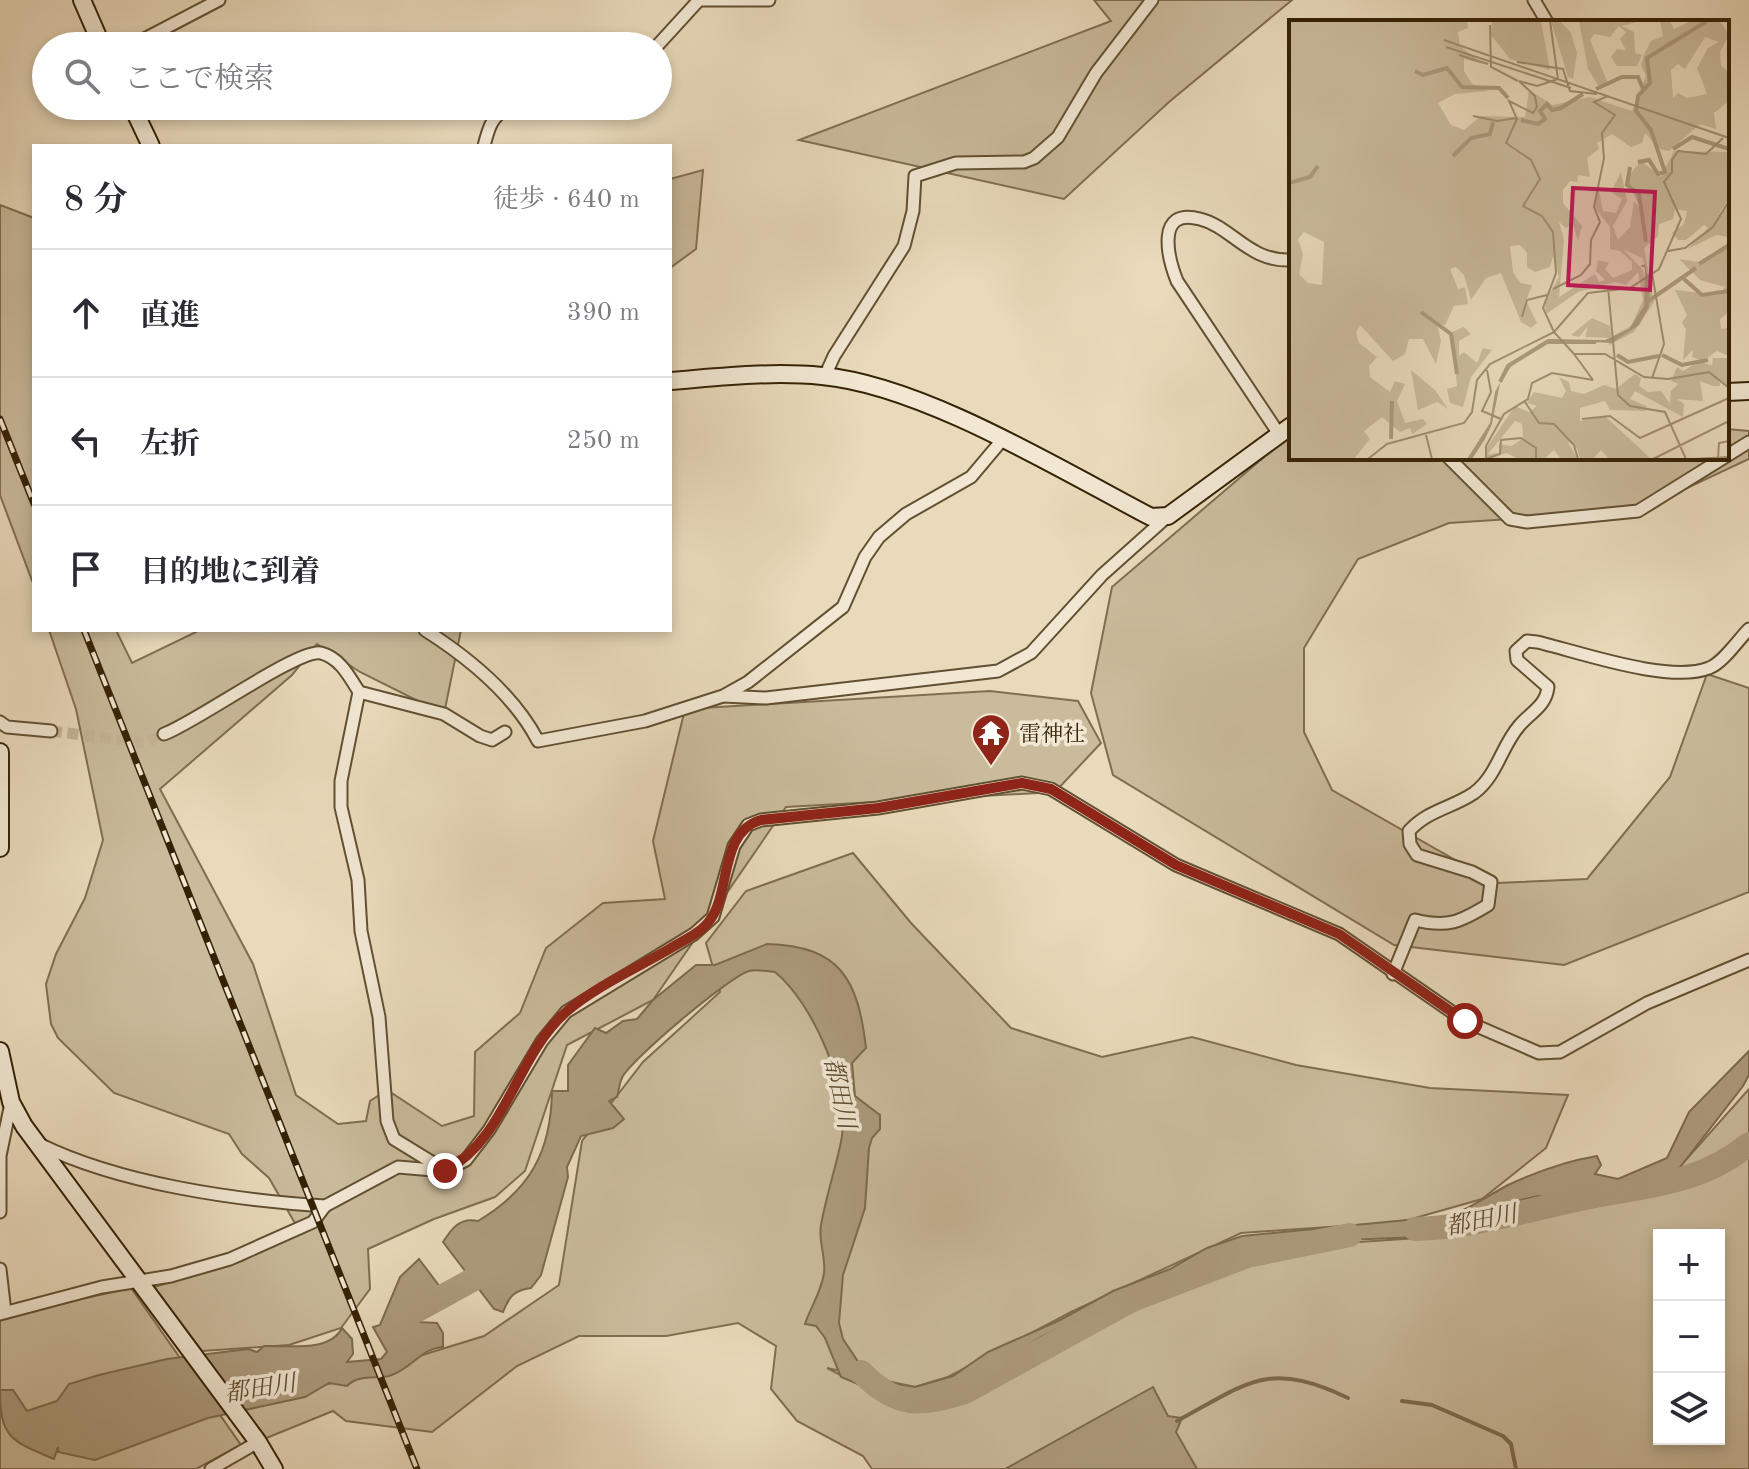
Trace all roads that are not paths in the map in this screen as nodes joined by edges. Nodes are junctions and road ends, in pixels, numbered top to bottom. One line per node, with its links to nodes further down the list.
1 (82, 0): 8 (street)
2 (219, 0): 9 (street)
3 (698, 0): 4 (street); 10 (street)
4 (769, 0)
5 (1152, 0): 16 (street)
6 (1534, 0): 7 (street)
7 (1546, 20)
8 (96, 32)
9 (158, 32)
10 (669, 32)
11 (139, 120): 13 (street)
12 (492, 120): 14 (street)
13 (150, 144)
14 (485, 144)
15 (1289, 260): 20 (street)
16 (825, 376): 17 (street); 21 (street)
17 (672, 381)
18 (1749, 391): 19 (street)
19 (1729, 392)
20 (1285, 430): 26 (street)
21 (1003, 439): 26 (street); 30 (street)
22 (1749, 442): 23 (street)
23 (1729, 454)
24 (1451, 460): 25 (street)
25 (1720, 460)
26 (1168, 516): 30 (street)
27 (1749, 629): 38 (street)
28 (428, 632): 30 (street)
29 (359, 692): 33 (street); 34 (street); 43 (street)
30 (723, 696)
31 (0, 722): 32 (street)
32 (51, 731)
33 (505, 732)
34 (164, 734)
35 (0, 752): 36 (street)
36 (0, 848)
37 (1749, 960): 38 (street)
38 (1393, 974): 43 (street)
39 (0, 1051): 40 (street)
40 (11, 1102): 41 (street); 42 (street)
41 (39, 1144): 44 (street); 47 (street)
42 (0, 1156): 45 (street)
43 (445, 1171): 44 (street)
44 (325, 1206): 47 (street)
45 (0, 1212)
46 (0, 1269): 48 (street)
47 (142, 1285): 48 (street); 49 (street)
48 (2, 1313)
49 (258, 1442): 50 (street); 51 (street)
50 (211, 1469)
51 (274, 1469)

